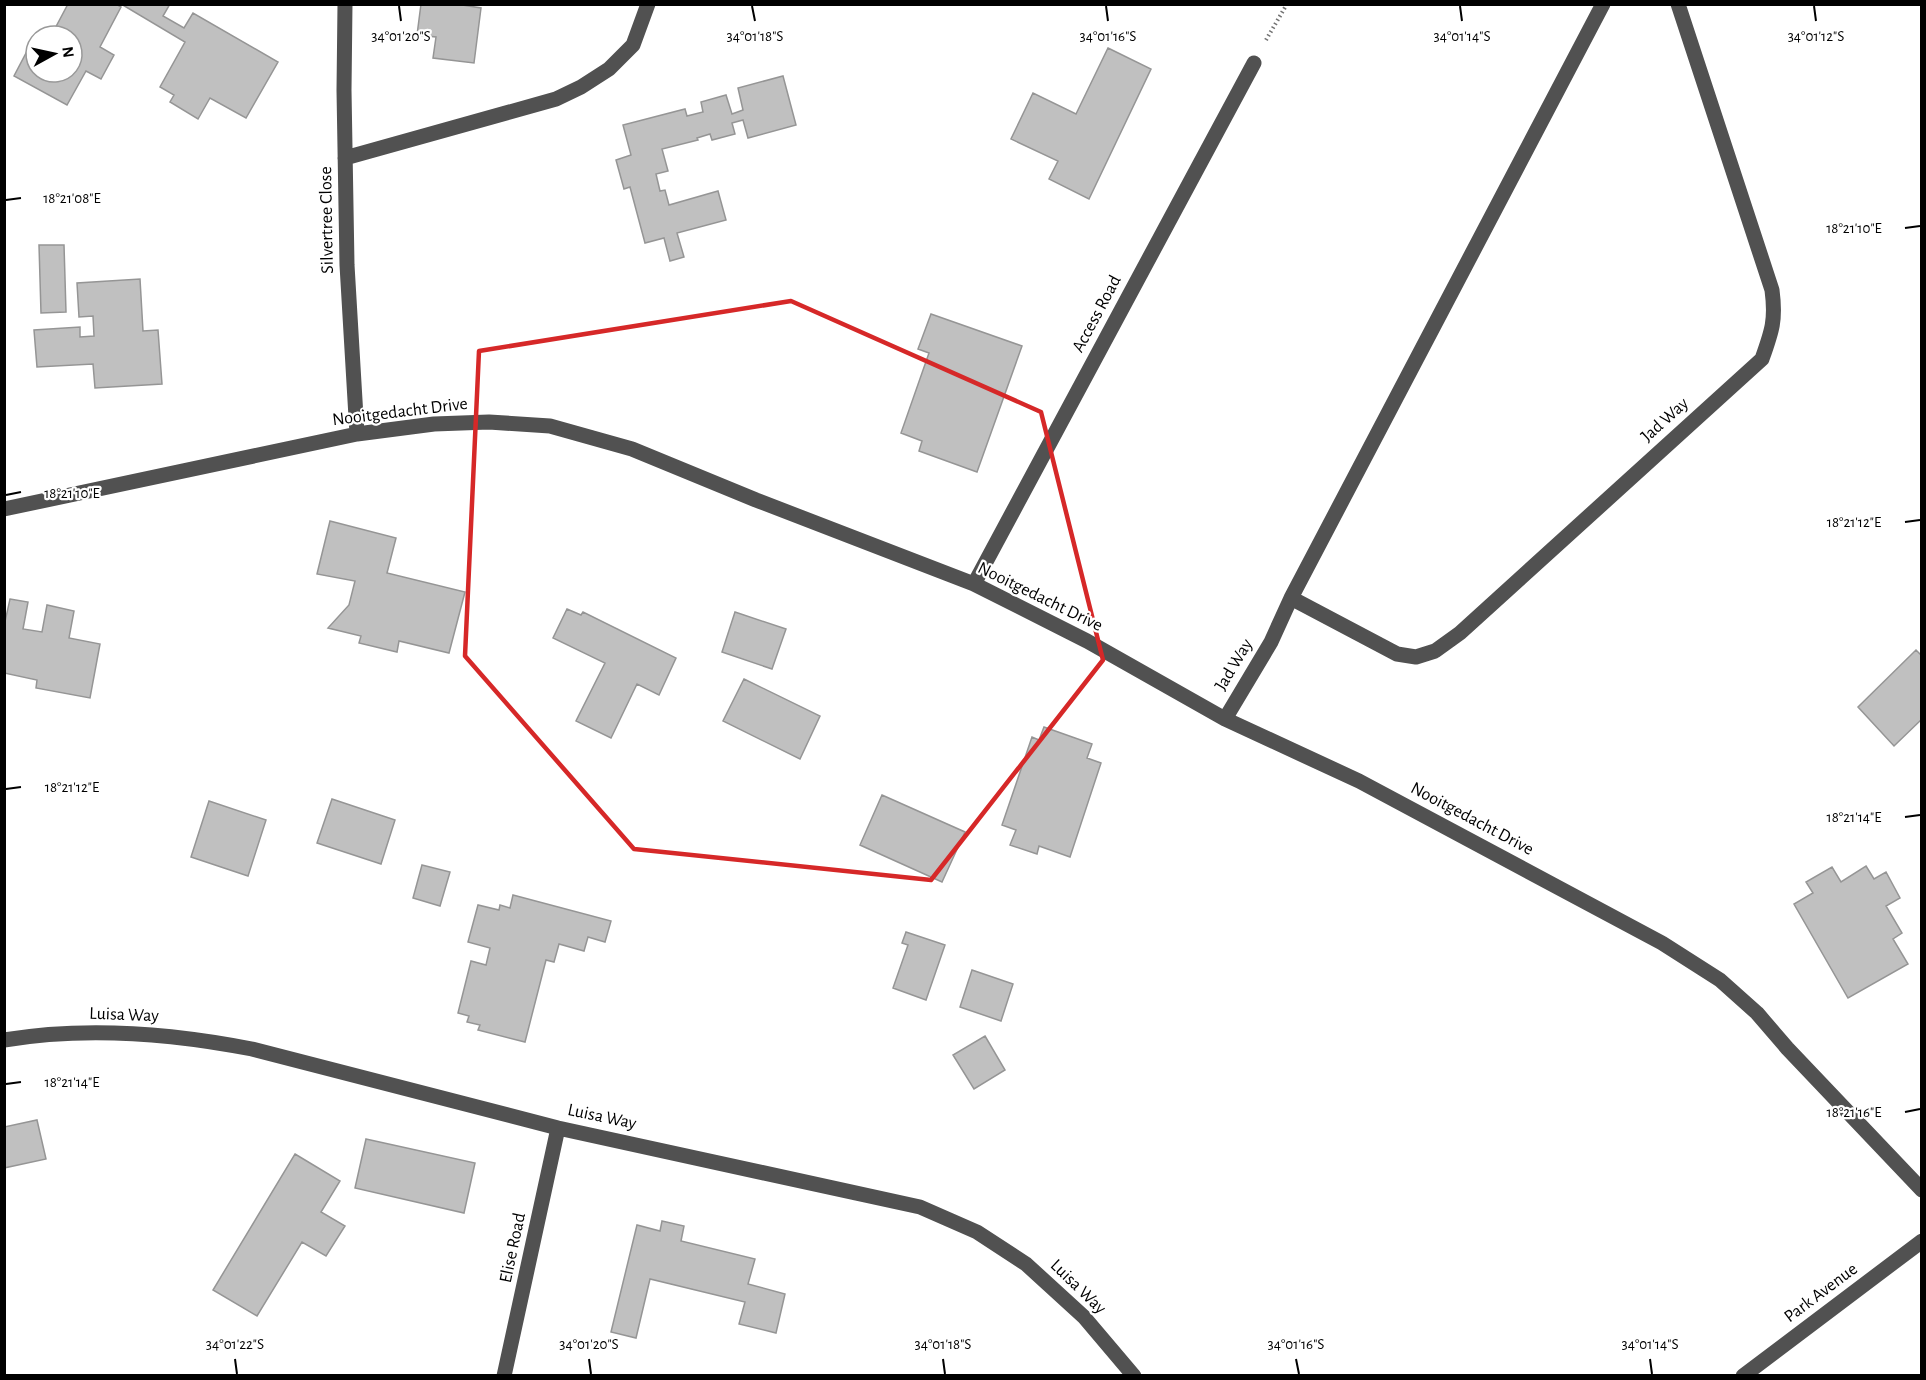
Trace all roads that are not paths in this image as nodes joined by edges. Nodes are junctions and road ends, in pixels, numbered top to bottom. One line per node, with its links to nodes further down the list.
1 (345, 4): 6 (street, Silvertree Close)
2 (648, 4): 6 (street)
3 (1603, 4): 10 (street, Jad Way)
4 (1678, 4): 10 (street, Jad Way)
5 (1254, 63): 9 (street, Access Road)
6 (345, 159): 7 (street, Silvertree Close)
7 (357, 434): 8 (street, Nooitgedacht Drive); 9 (street, Nooitgedacht Drive)
8 (4, 509)
9 (974, 585): 11 (street, Nooitgedacht Drive)
10 (1291, 598): 11 (street, Jad Way)
11 (1225, 719): 14 (street, Nooitgedacht Drive)
12 (4, 1040): 13 (street, Luisa Way)
13 (558, 1128): 16 (street, Elise Road); 17 (street, Luisa Way)
14 (1922, 1190)
15 (1922, 1241): 18 (street, Park Avenue)
16 (504, 1376)
17 (1134, 1376)
18 (1743, 1376)

